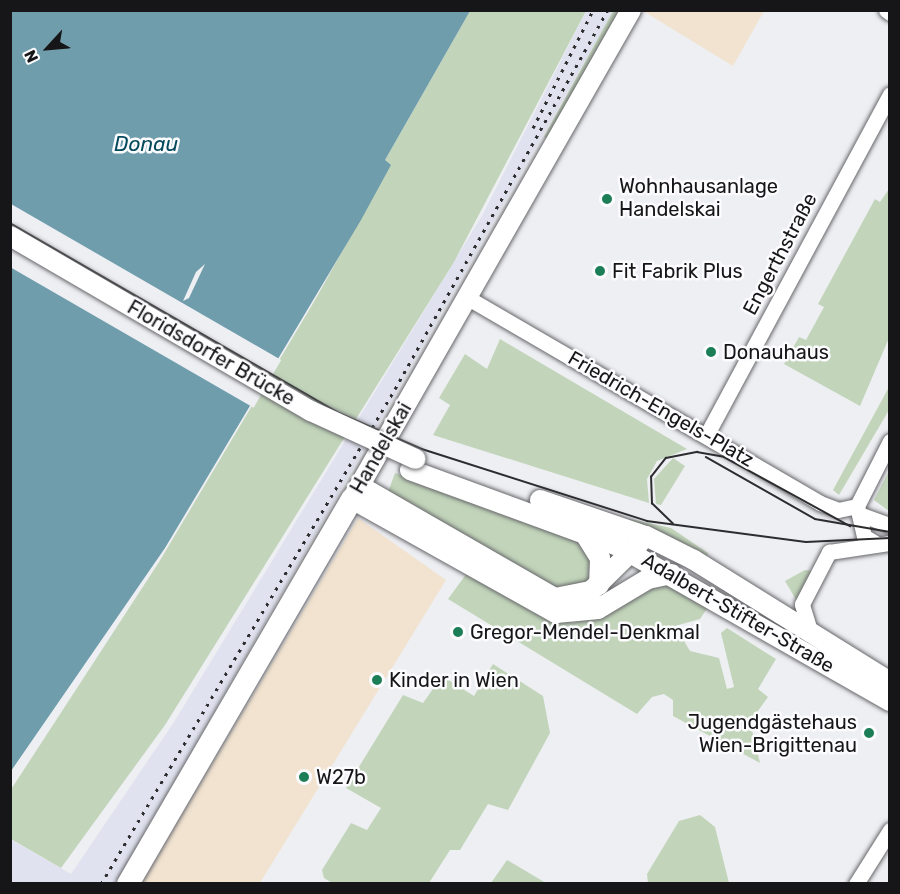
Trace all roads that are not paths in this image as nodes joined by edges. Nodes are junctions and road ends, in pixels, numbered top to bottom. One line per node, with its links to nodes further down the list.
1 (631, 10): 5 (main road, Handelskai)
2 (890, 94): 6 (street, Engerthstraße)
3 (10, 236): 8 (main road, Floridsdorfer Brücke, bridge)
4 (10, 250): 8 (main road, Floridsdorfer Brücke)
5 (468, 298): 6 (street, Friedrich-Engels-Platz); 9 (main road, Handelskai)
6 (707, 434): 10 (street, Friedrich-Engels-Platz)
7 (890, 441): 10 (street)
8 (413, 465): 12 (main road); 13 (main road)
9 (356, 493): 17 (main road); 18 (main road); 23 (highway, Handelskai)
10 (858, 510): 11 (street, Friedrich-Engels-Platz); 14 (street)
11 (890, 525)
12 (583, 531): 15 (main road, Adalbert-Stifter-Straße); 17 (main road)
13 (646, 536): 15 (main road); 19 (main road, Adalbert-Stifter-Straße)
14 (883, 543): 19 (street)
15 (635, 554): 16 (main road, Adalbert-Stifter-Straße); 17 (main road); 18 (main road)
16 (671, 574): 18 (main road); 21 (main road, Adalbert-Stifter-Straße)
17 (599, 585)
18 (620, 596)
19 (812, 637): 20 (main road, Adalbert-Stifter-Straße)
20 (890, 682)
21 (890, 701)
22 (890, 830): 24 (street)
23 (128, 884)
24 (856, 884)

